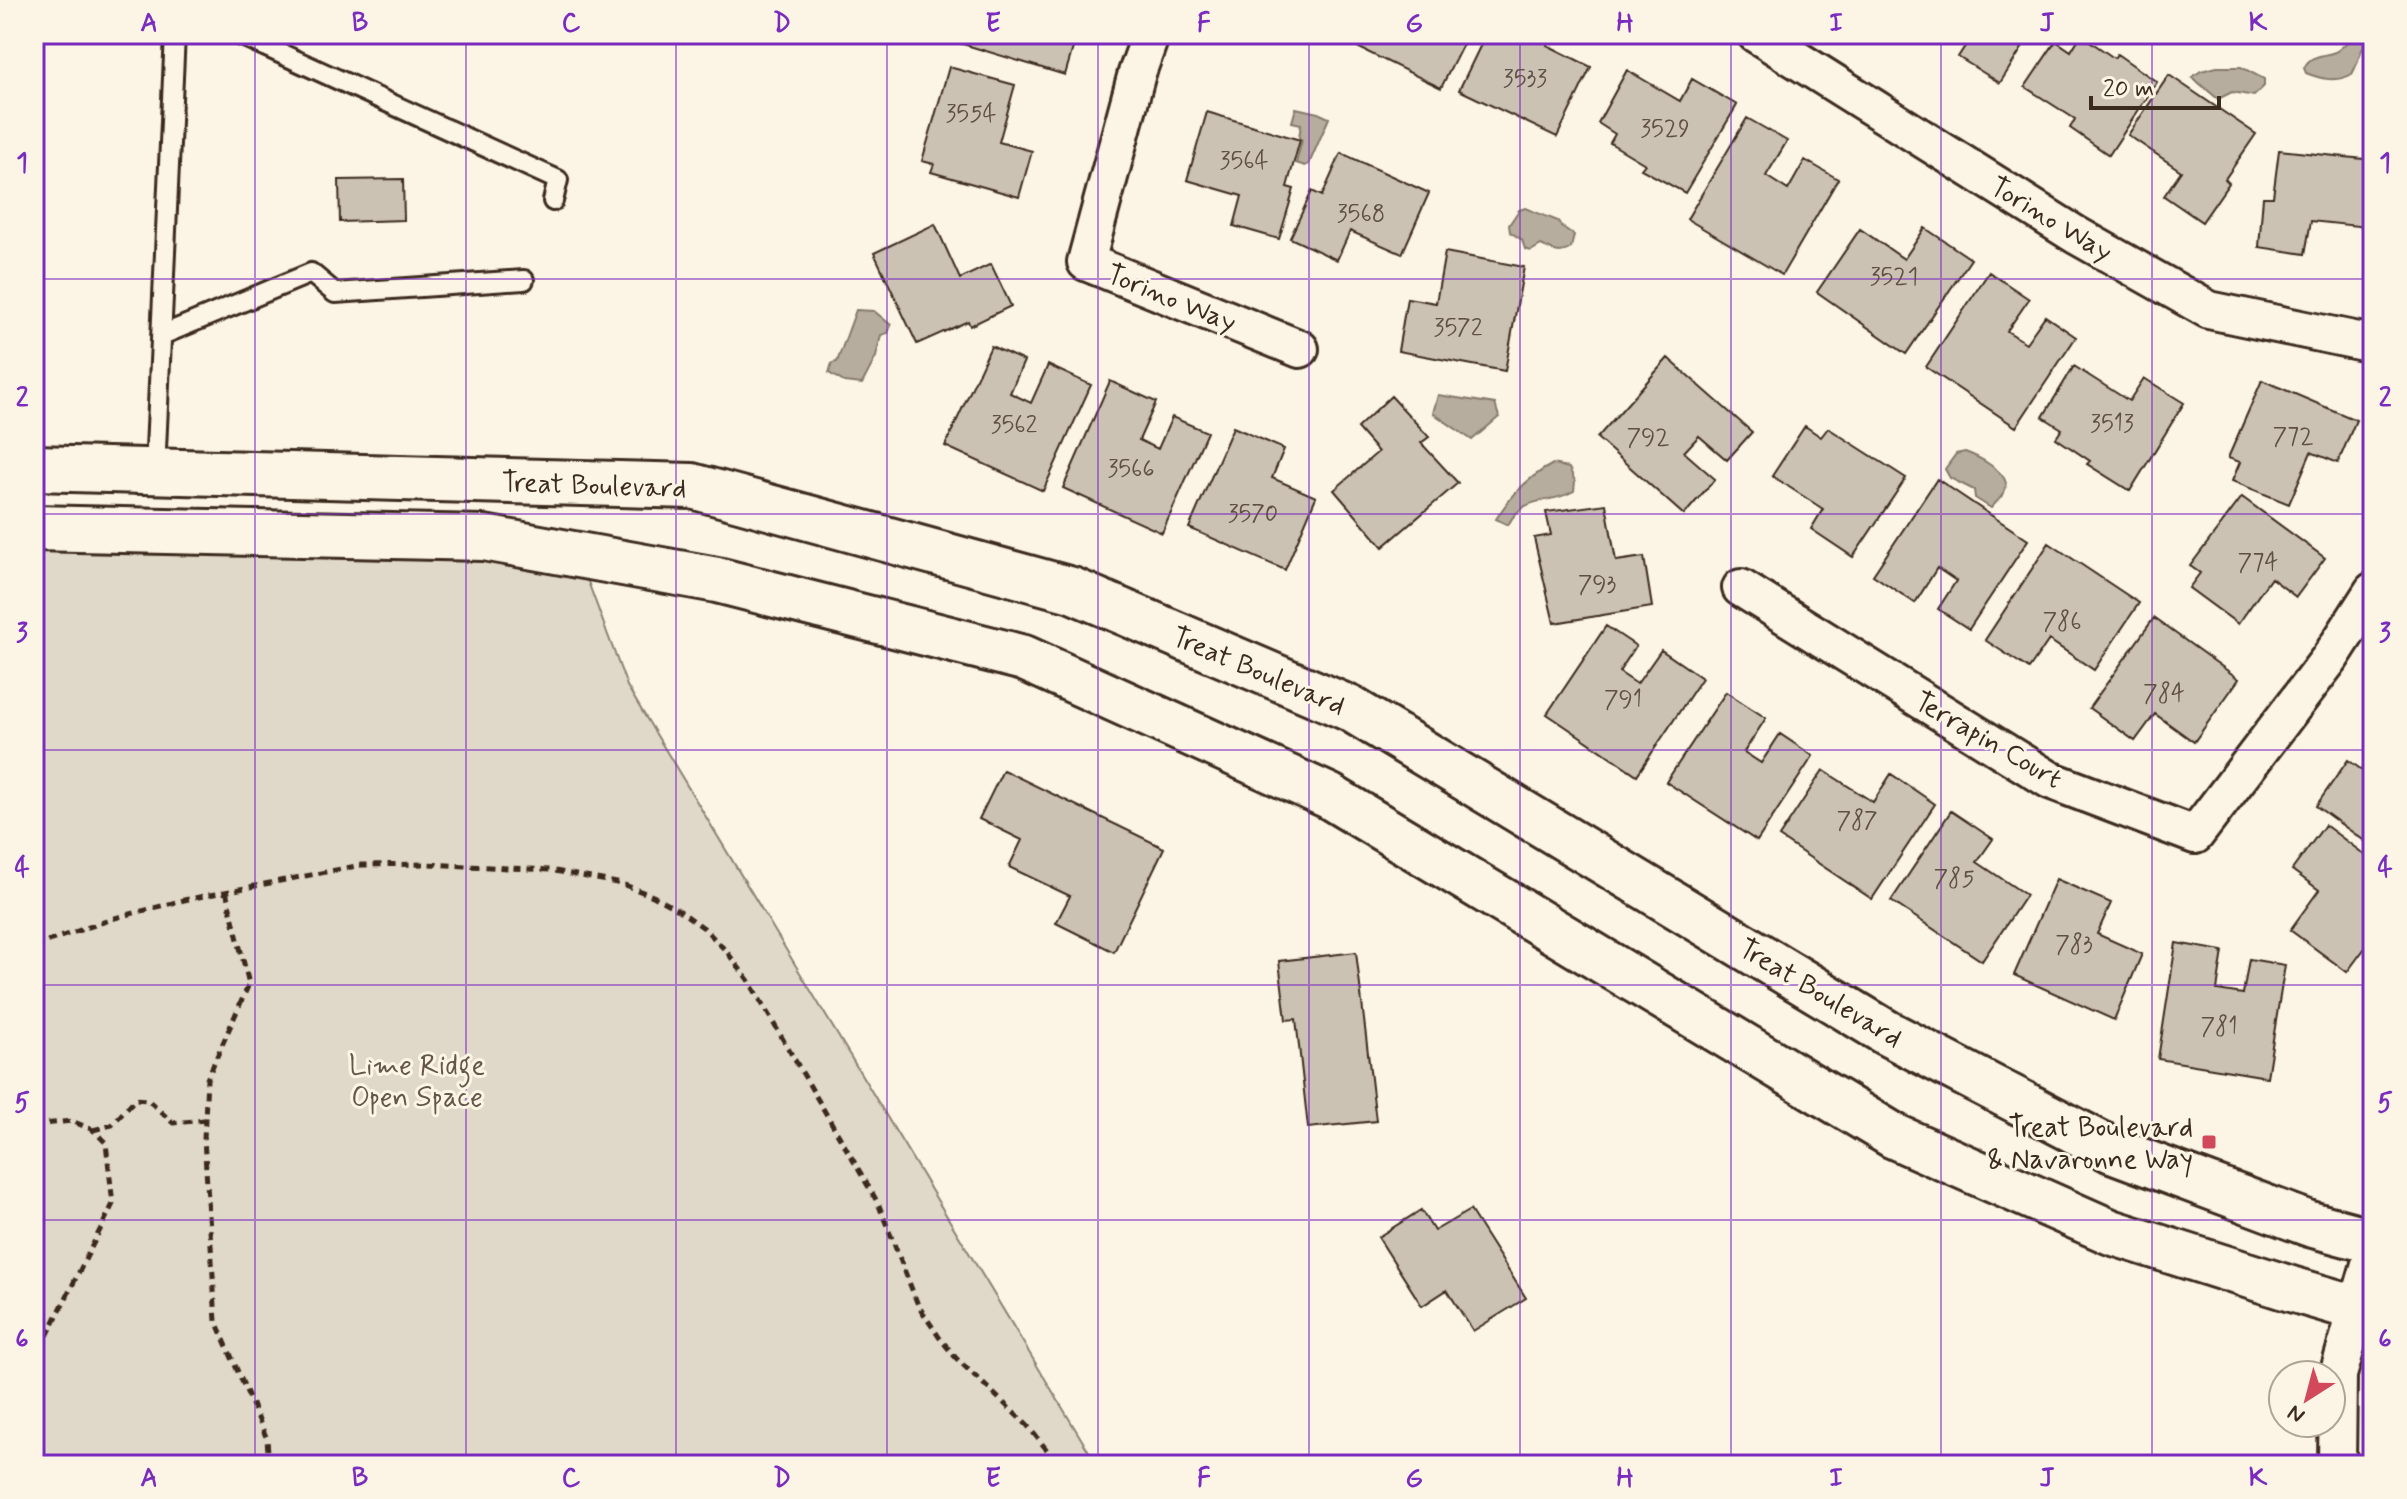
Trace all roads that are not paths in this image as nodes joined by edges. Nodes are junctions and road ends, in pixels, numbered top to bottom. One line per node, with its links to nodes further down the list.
1 (175, 34): 7 (lane)
2 (238, 34): 5 (lane)
3 (1151, 34): 9 (street, Torino Way)
4 (1756, 34): 8 (street, Torino Way)
5 (553, 201)
6 (524, 280): 7 (lane)
7 (162, 335): 11 (lane)
8 (2373, 344)
9 (1300, 349)
10 (34, 468): 11 (main road, Treat Boulevard)
11 (155, 471): 15 (main road, Treat Boulevard)
12 (34, 528): 17 (main road)
13 (1741, 588): 14 (street, Terrapin Court)
14 (2373, 591)
15 (2373, 1241)
16 (2373, 1254): 17 (street)
17 (2365, 1311): 18 (street)
18 (2337, 1465)

